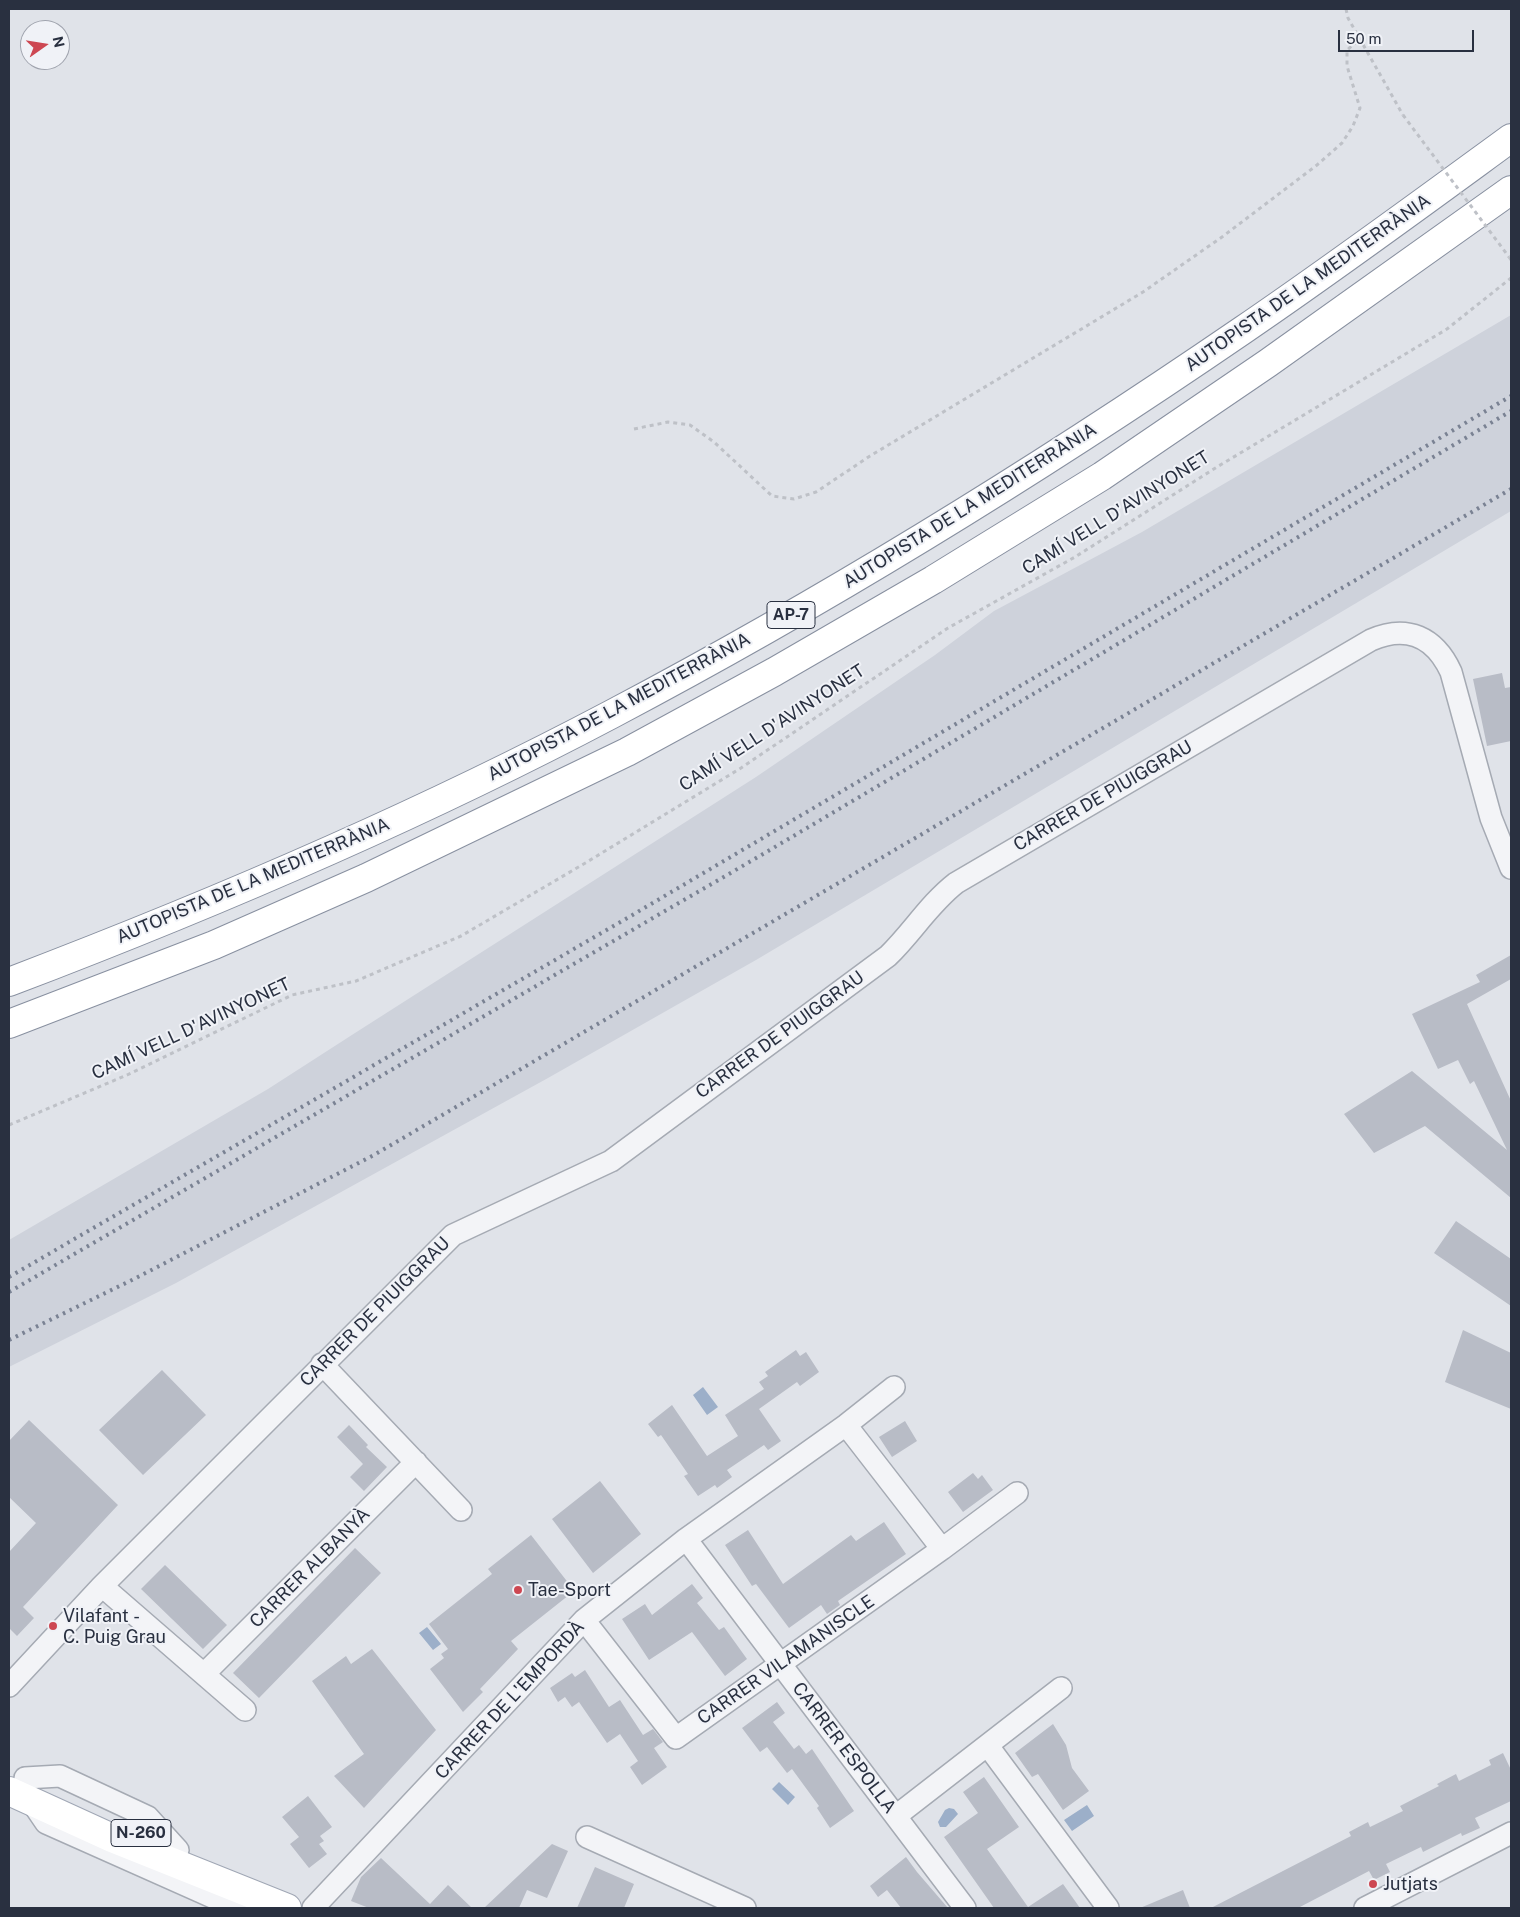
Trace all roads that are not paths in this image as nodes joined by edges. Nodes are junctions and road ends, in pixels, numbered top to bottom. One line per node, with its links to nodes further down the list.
1 (1511, 138): 4 (main road, AUTOPISTA DE LA MEDITERRÀNIA / AP-7)
2 (1511, 190): 5 (main road, AP-7)
3 (1511, 868): 6 (street, CARRER DE PIUIGGRAU)
4 (9, 982)
5 (9, 1024)
6 (322, 1364): 9 (street); 14 (street, CARRER DE PIUIGGRAU)
7 (894, 1387): 8 (street, CARRER DE L'EMPORDÀ)
8 (846, 1425): 12 (street, CARRER DE L'EMPORDÀ); 13 (street)
9 (416, 1462): 11 (street); 17 (street, CARRER ALBANYÀ)
10 (1016, 1493): 13 (street, CARRER VILAMANISCLE)
11 (461, 1510)
12 (686, 1539): 15 (street, CARRER DE L'EMPORDÀ); 16 (street, CARRER ESPOLLA)
13 (942, 1549): 16 (street, CARRER VILAMANISCLE)
14 (102, 1586): 17 (street); 18 (street, CARRER DE PIUIGGRAU)
15 (584, 1620): 16 (street, CARRER VILAMANISCLE); 29 (street, CARRER DE L'EMPORDÀ)
16 (780, 1664): 23 (street, CARRER ESPOLLA)
17 (204, 1674): 20 (street)
18 (9, 1686)
19 (1061, 1688): 21 (street)
20 (245, 1710)
21 (988, 1746): 23 (street); 32 (street)
22 (18, 1785): 26 (main road, N-260); 26 (main road, N-260); 28 (street)
23 (896, 1816): 31 (street, CARRER ESPOLLA)
24 (1511, 1832): 27 (street)
25 (587, 1837): 30 (street)
26 (278, 1904)
27 (1373, 1906)
28 (237, 1908)
29 (313, 1908)
30 (744, 1908)
31 (965, 1908)
32 (1108, 1908)

